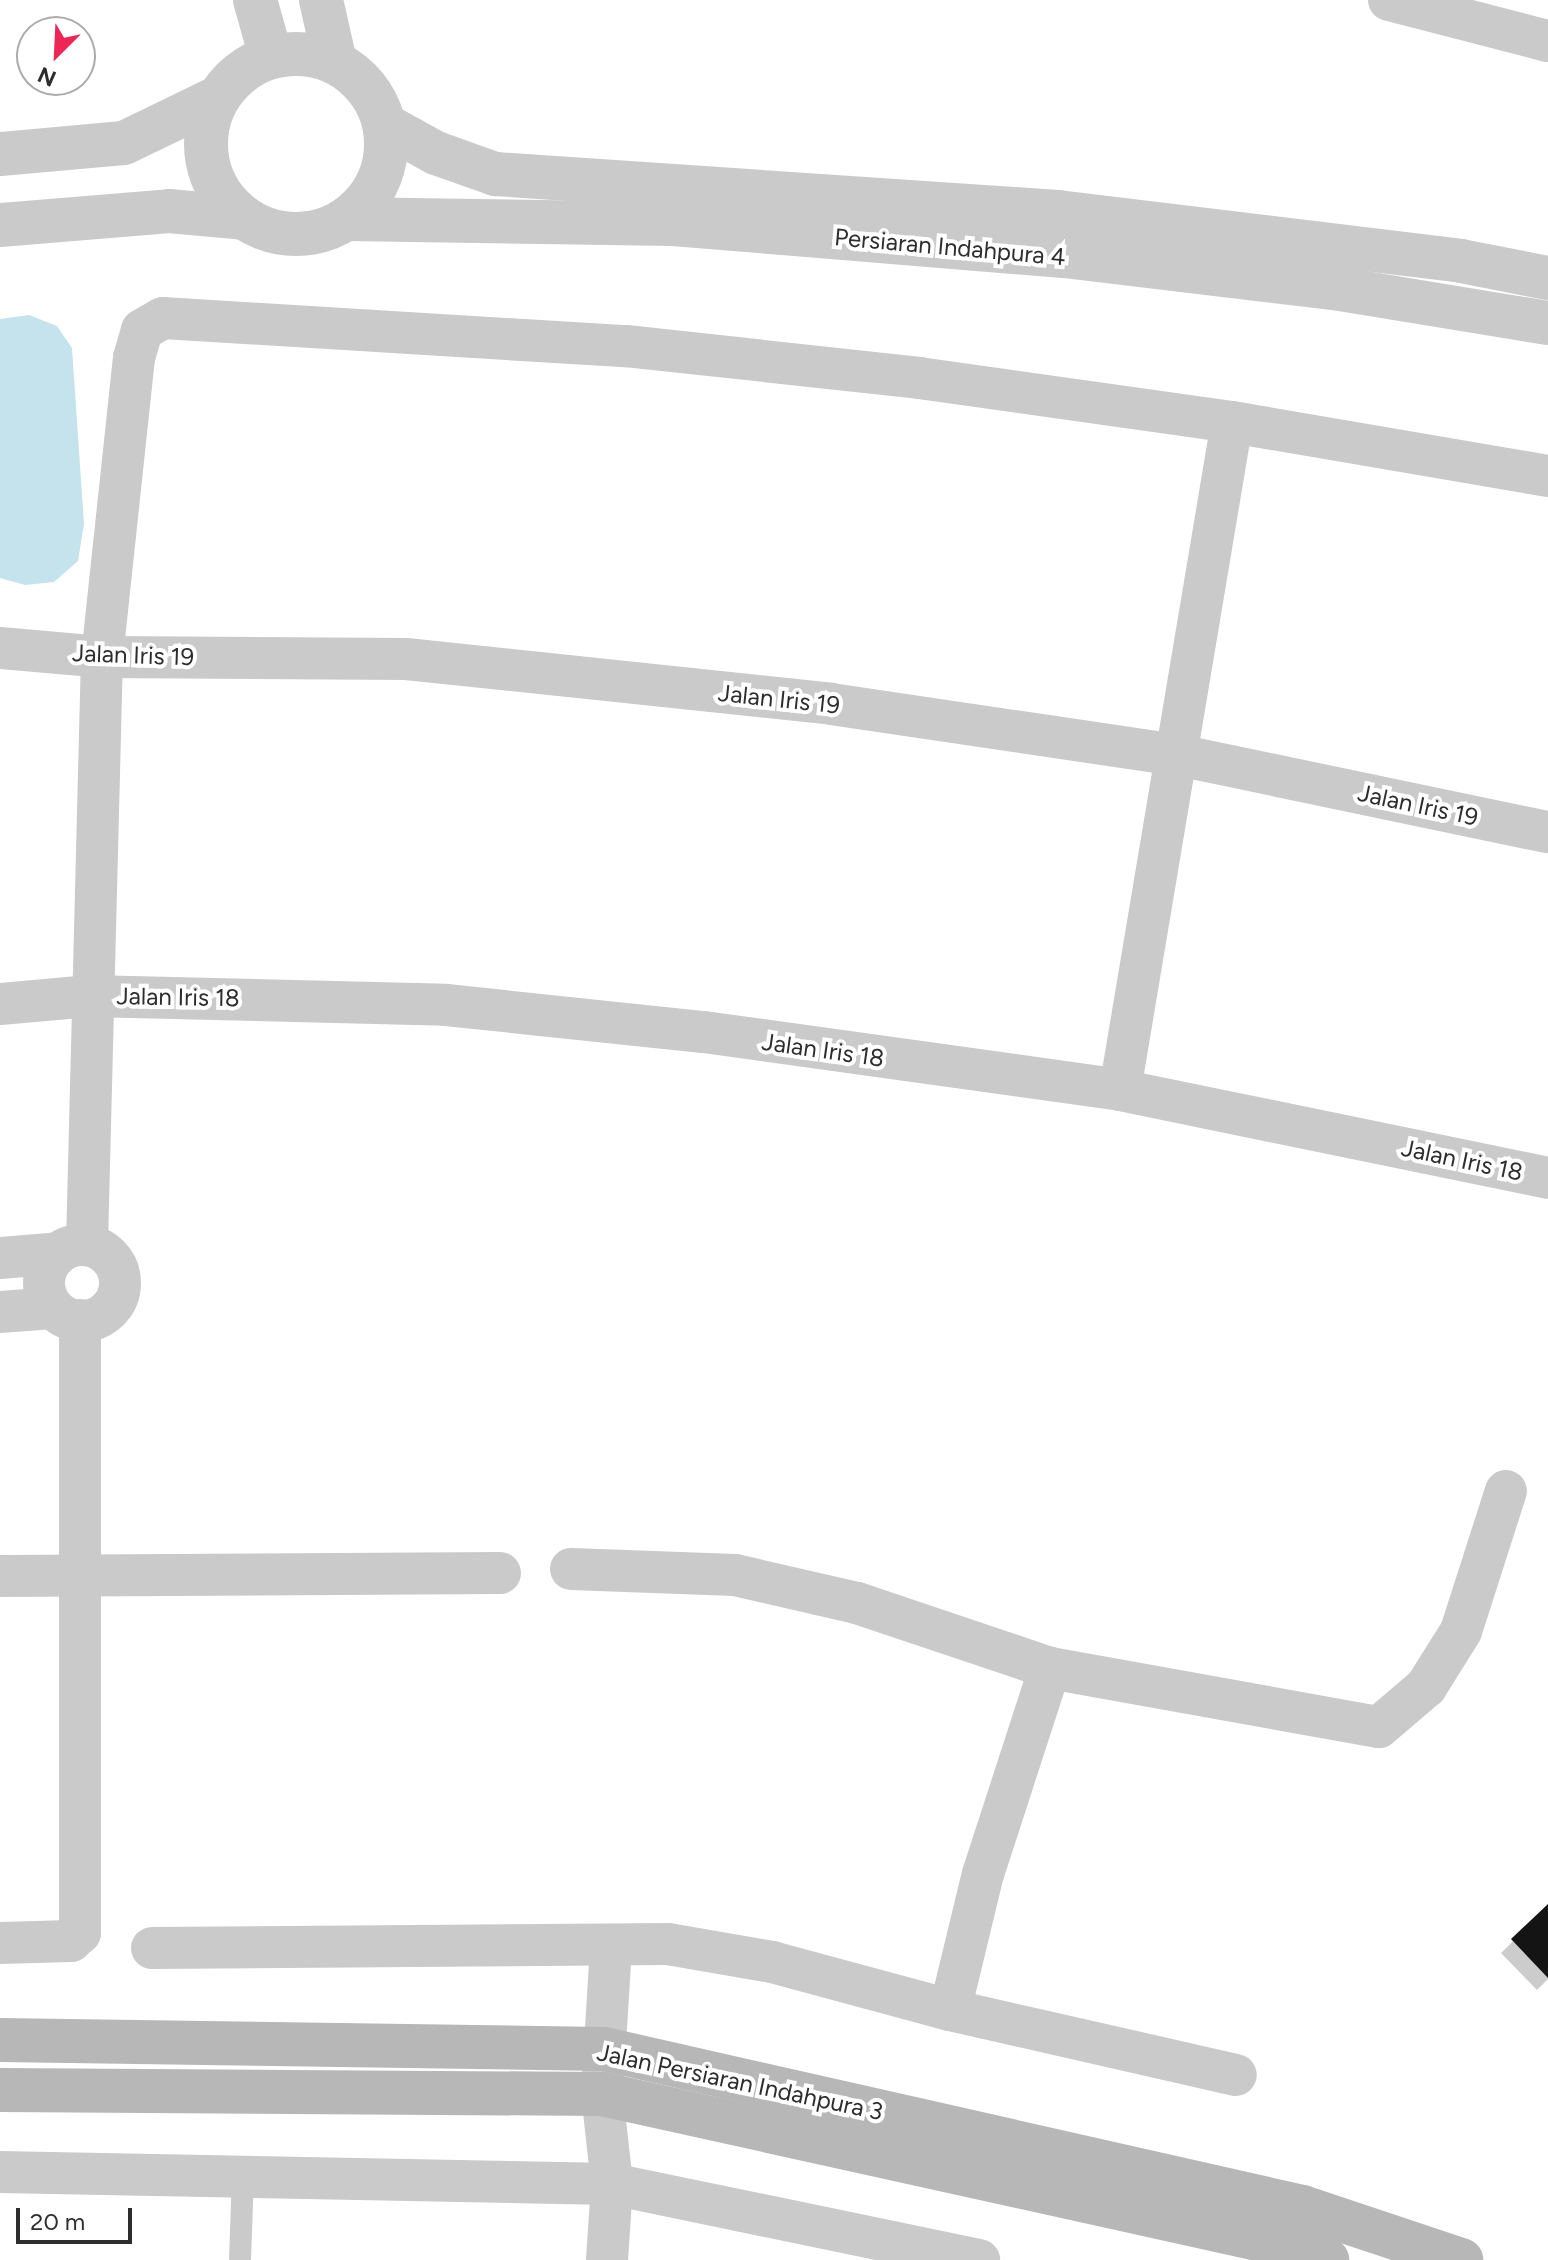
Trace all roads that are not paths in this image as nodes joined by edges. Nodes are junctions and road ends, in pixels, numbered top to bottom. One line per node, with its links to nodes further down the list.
1 (255, 0): 6 (street)
2 (321, 0): 7 (street)
3 (1389, 0): 4 (street)
4 (1481, 10): 5 (street)
5 (1548, 41)
6 (271, 57): 7 (street); 8 (street)
7 (335, 62): 9 (street)
8 (217, 98): 10 (street); 11 (street)
9 (385, 125): 12 (street); 14 (street, Persiaran Indahpura 4)
10 (0, 154)
11 (244, 218): 12 (street); 13 (street)
12 (347, 219): 15 (street, Persiaran Indahpura 4)
13 (0, 225)
14 (1548, 278)
15 (1548, 323)
16 (1232, 422): 17 (street); 19 (street); 20 (street)
17 (1548, 476)
18 (0, 648): 19 (street, Jalan Iris 19)
19 (102, 657): 20 (street, Jalan Iris 19); 22 (street)
20 (1178, 755): 21 (street, Jalan Iris 19); 24 (street)
21 (1548, 832)
22 (90, 996): 23 (street, Jalan Iris 18); 24 (street, Jalan Iris 18); 26 (street)
23 (0, 1004)
24 (1120, 1090): 25 (street, Jalan Iris 18)
25 (1548, 1178)
26 (73, 1248): 27 (street); 29 (street); 29 (street)
27 (0, 1258)
28 (0, 1312): 29 (street)
29 (67, 1314): 34 (street)
30 (1506, 1491): 35 (street)
31 (571, 1569): 35 (street)
32 (500, 1573): 34 (street)
33 (0, 1576): 34 (street)
34 (81, 1577): 36 (street)
35 (1050, 1668): 39 (street)
36 (0, 1943)
37 (611, 1945): 38 (street); 39 (street); 41 (street)
38 (152, 1948)
39 (950, 2010): 42 (street)
40 (0, 2040): 41 (main road, Jalan Persiaran Indahpura 3)
41 (604, 2049): 44 (street); 52 (main road, Jalan Persiaran Indahpura 3)
42 (1236, 2075)
43 (0, 2090): 44 (main road, Jalan Persiaran Indahpura 3)
44 (602, 2094): 47 (street); 51 (main road, Jalan Persiaran Indahpura 3)
45 (0, 2172): 46 (street)
46 (243, 2176): 47 (street); 48 (lane)
47 (612, 2184): 49 (street); 50 (street)
48 (240, 2260)
49 (607, 2260)
50 (979, 2260)
51 (1327, 2260)
52 (1461, 2260)

